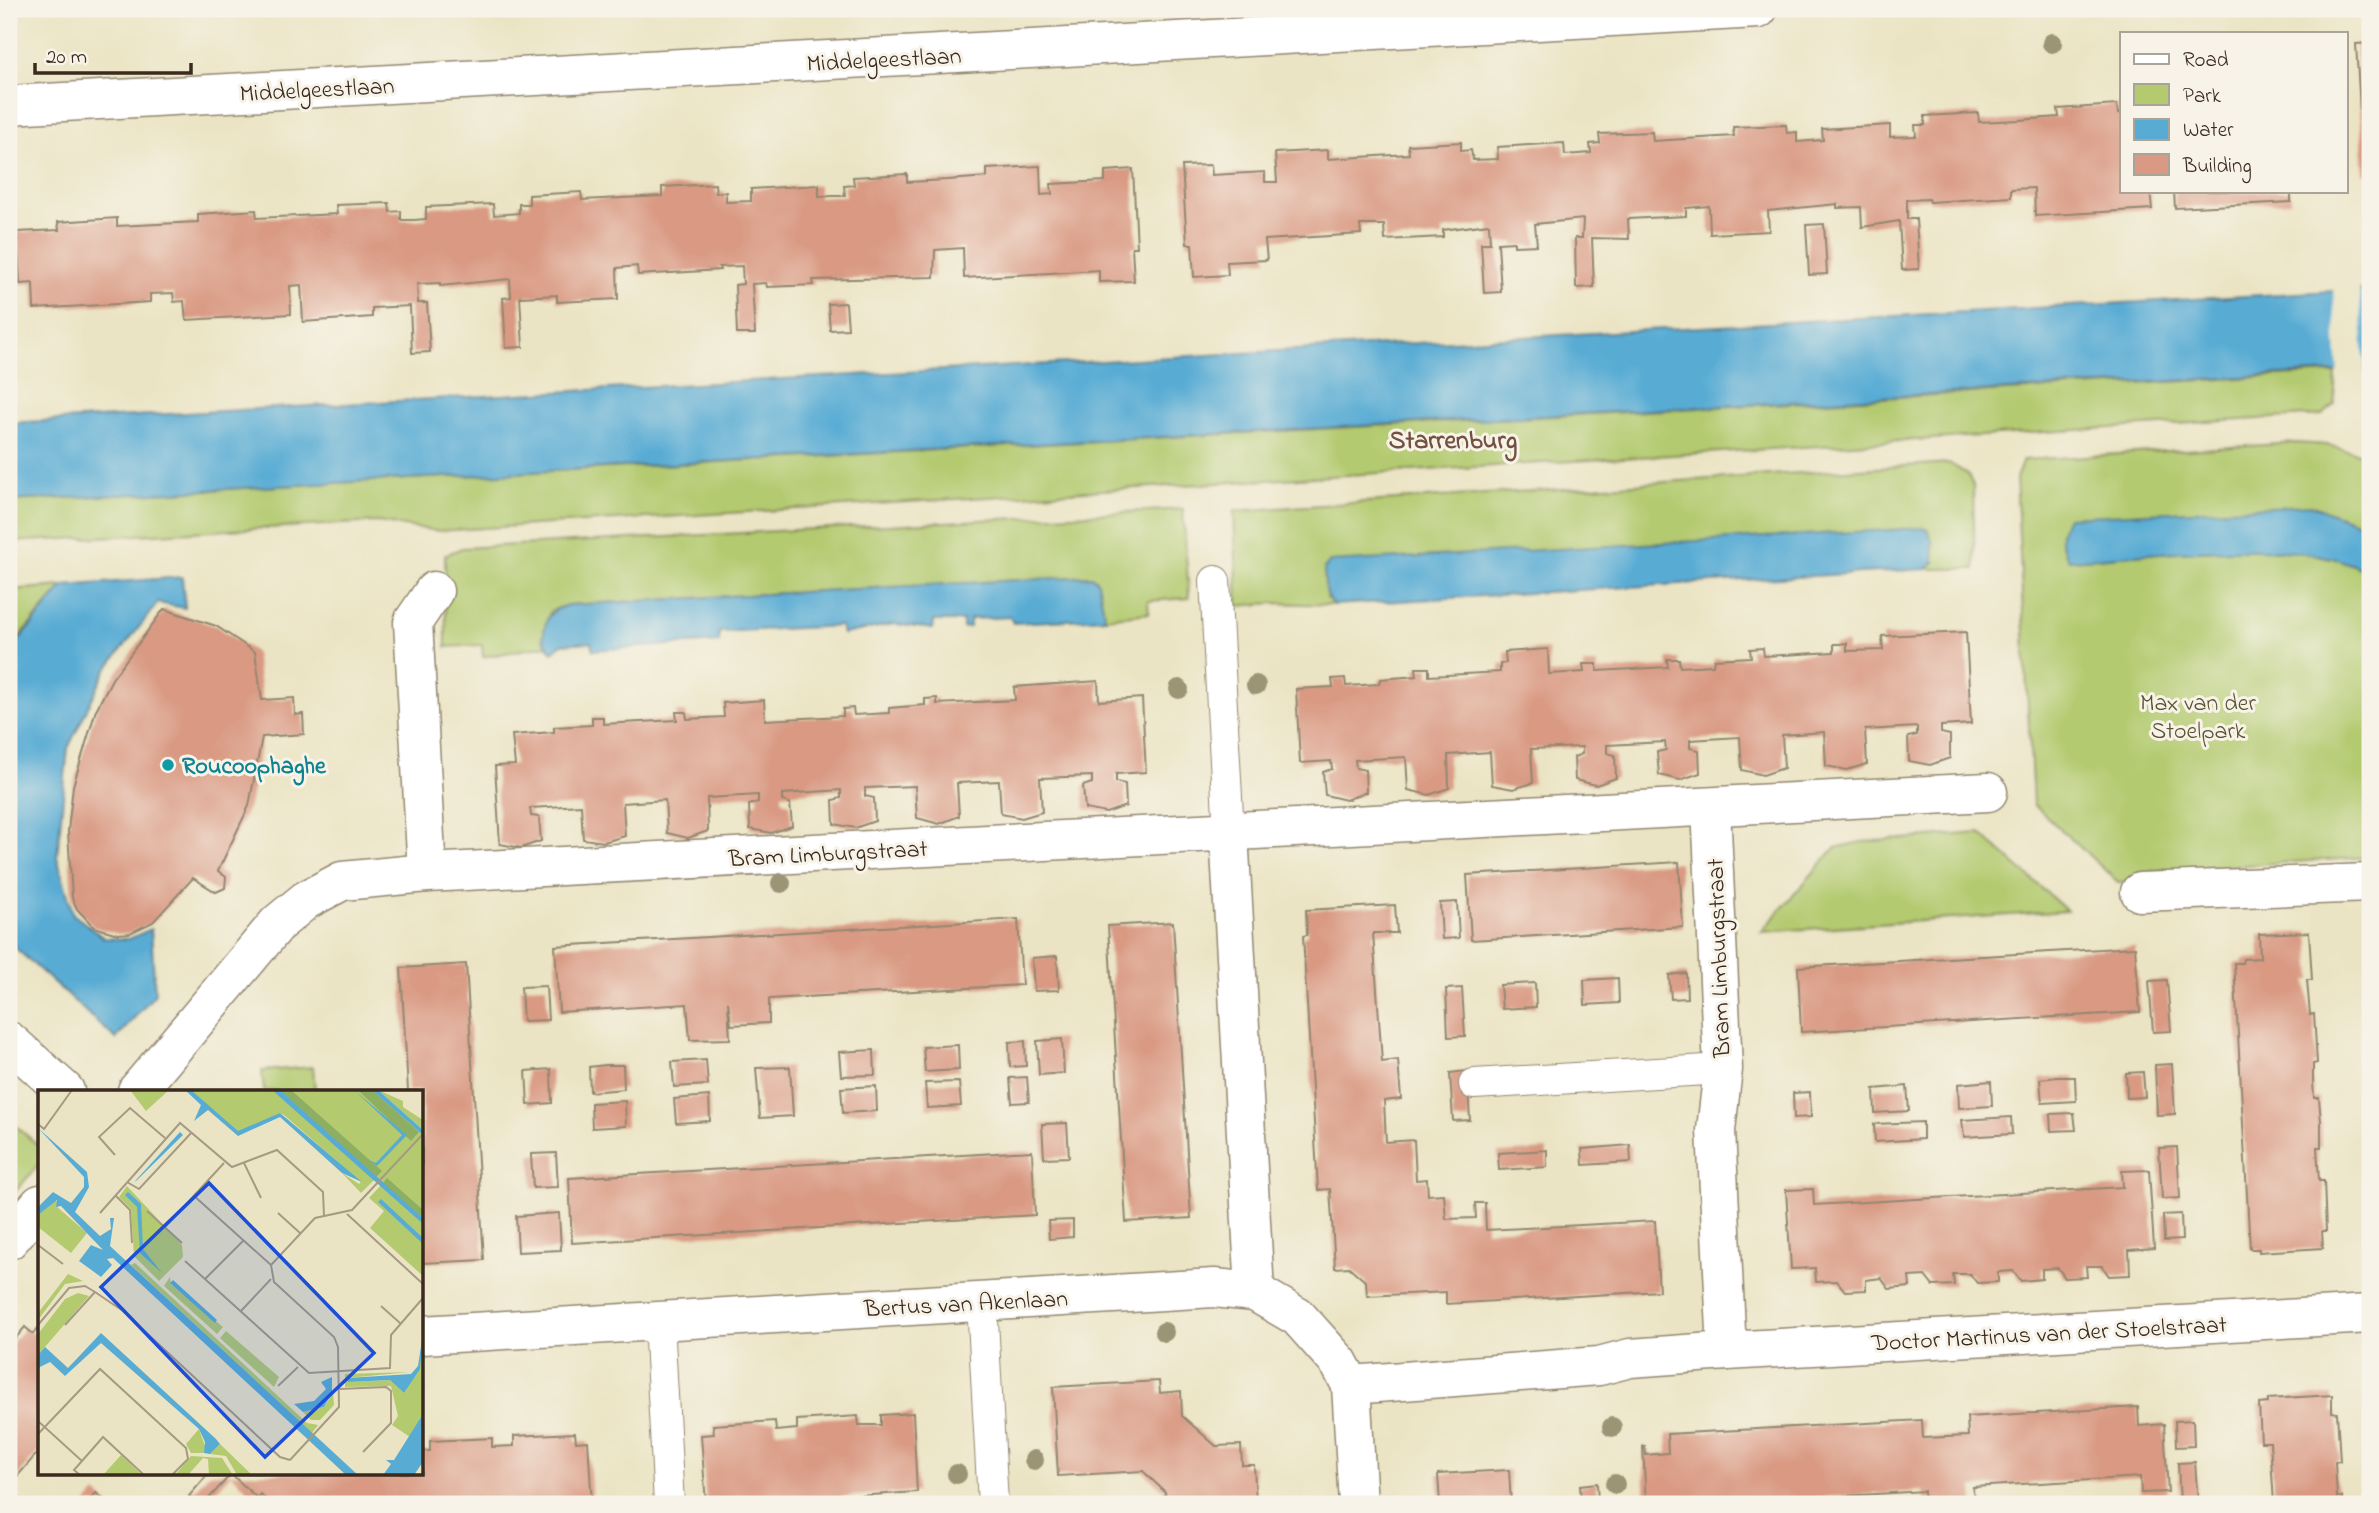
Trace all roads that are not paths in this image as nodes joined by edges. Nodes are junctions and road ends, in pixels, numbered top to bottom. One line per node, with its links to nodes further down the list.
1 (1758, 9): 2 (street, Middelgeestlaan)
2 (9, 105)
3 (1215, 581): 7 (lane)
4 (434, 591): 8 (street)
5 (1988, 792): 6 (street, Bram Limburgstraat)
6 (1711, 807): 7 (street, Bram Limburgstraat); 12 (street, Bram Limburgstraat)
7 (1228, 833): 8 (street, Bram Limburgstraat); 18 (street)
8 (427, 873): 15 (street, Bram Limburgstraat)
9 (2370, 883): 10 (street)
10 (2140, 892)
11 (9, 1041): 14 (street)
12 (1723, 1069): 13 (lane, Bram Limburgstraat); 23 (street)
13 (1474, 1084)
14 (64, 1090)
15 (138, 1090)
16 (38, 1206): 17 (street)
17 (9, 1240)
18 (1255, 1292): 19 (street, Bertus van Akenlaan); 24 (street, Bertus van Akenlaan)
19 (982, 1302): 21 (street, Bertus van Akenlaan); 26 (lane)
20 (2370, 1314): 23 (street, Doctor Martinus van der Stoelstraat)
21 (659, 1322): 22 (street, Bertus van Akenlaan); 25 (lane)
22 (424, 1335)
23 (1727, 1351): 24 (street, Doctor Martinus van der Stoelstraat)
24 (1351, 1385): 27 (street, Bertus van Akenlaan)
25 (669, 1504)
26 (993, 1504)
27 (1358, 1504)

